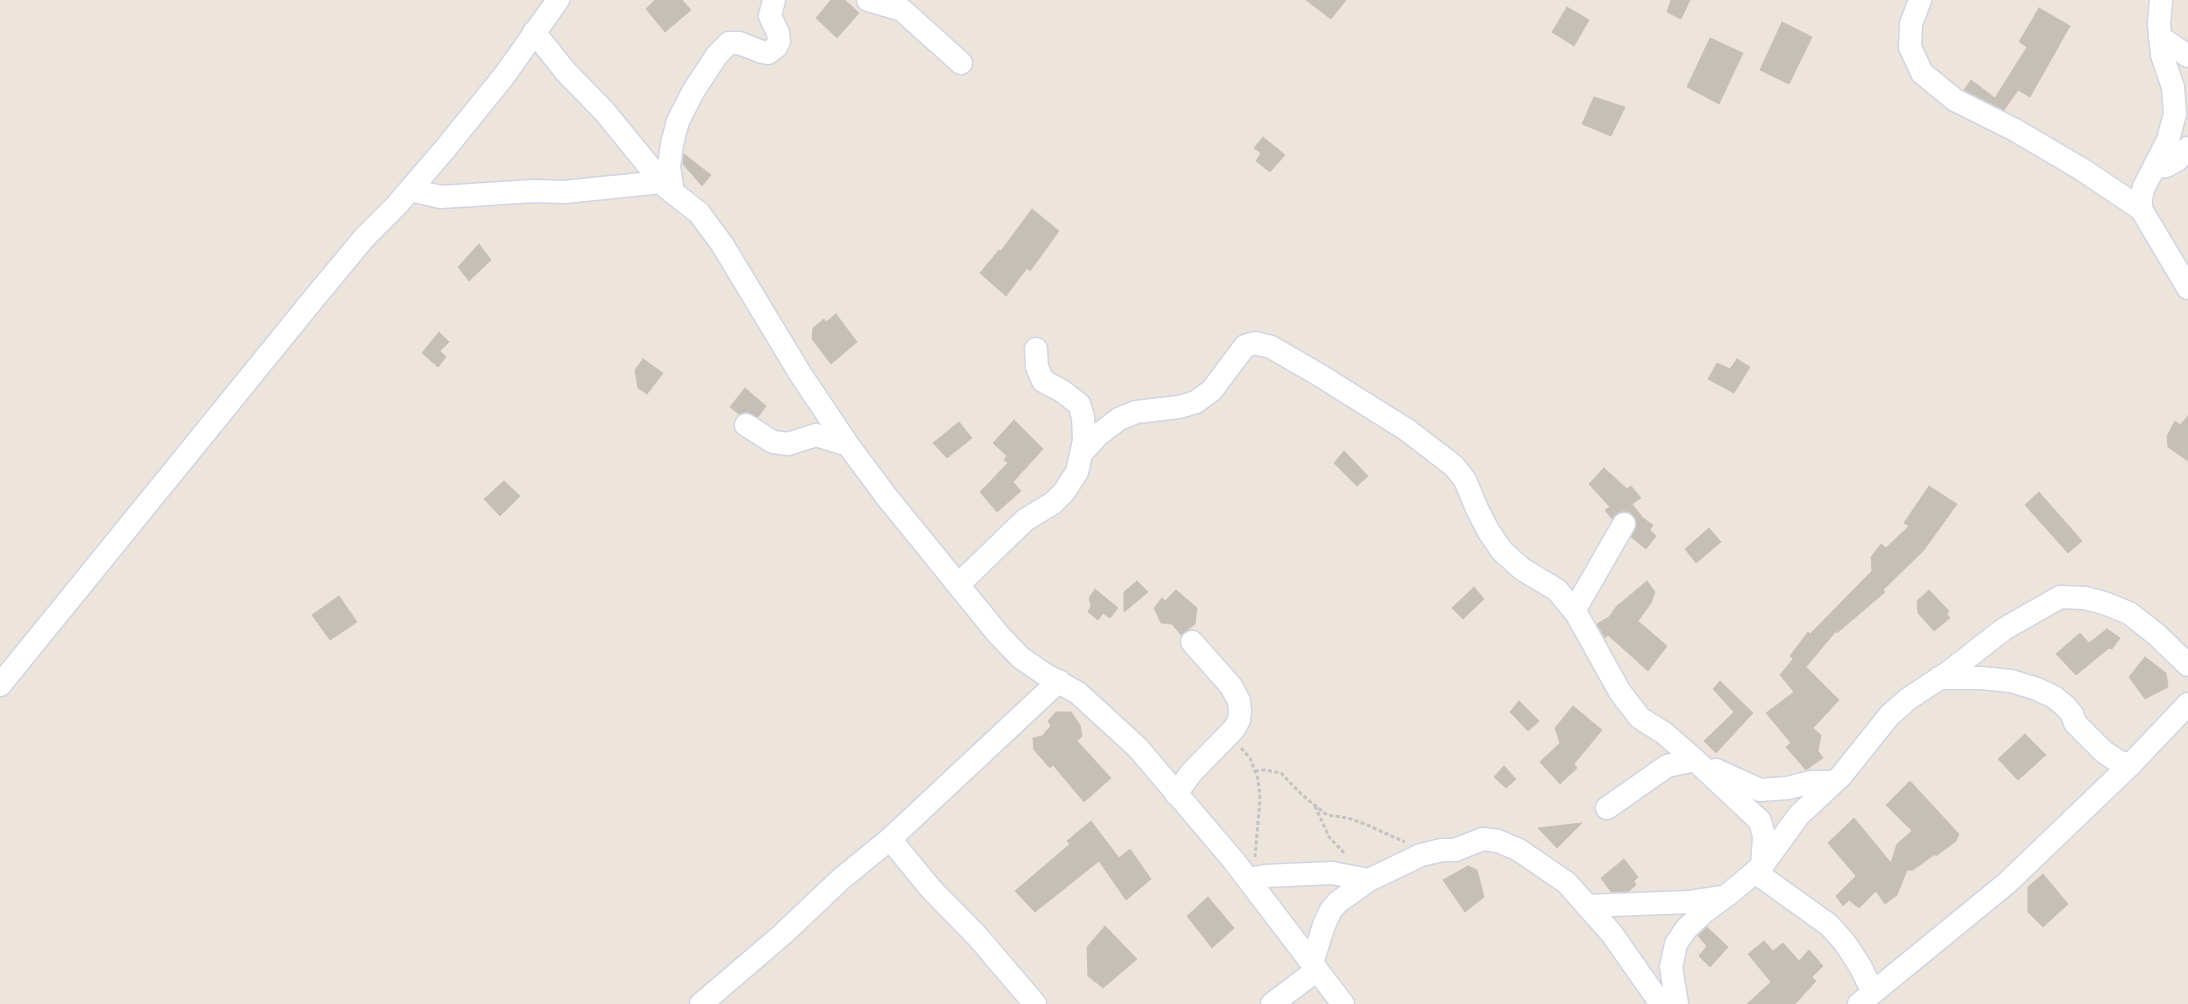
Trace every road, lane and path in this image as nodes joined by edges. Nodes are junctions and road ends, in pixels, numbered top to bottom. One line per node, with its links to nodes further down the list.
1 (558, 0): 6 (street)
2 (774, 0): 12 (street)
3 (868, 0): 9 (street)
4 (1920, 0): 14 (street)
5 (2161, 0): 7 (street)
6 (534, 32): 12 (street); 13 (street)
7 (2160, 37): 8 (street); 11 (street)
8 (2188, 56)
9 (962, 63)
10 (2188, 148): 11 (street)
11 (2155, 167): 14 (street)
12 (668, 187): 13 (street); 18 (street)
13 (410, 190): 27 (street)
14 (2141, 209): 15 (street)
15 (2188, 288)
16 (1036, 349): 19 (street)
17 (746, 425): 18 (street)
18 (848, 445): 21 (street)
19 (1081, 454): 21 (street); 22 (street)
20 (1624, 524): 22 (street)
21 (958, 585): 26 (street)
22 (1574, 611): 30 (street)
23 (1192, 642): 29 (street)
24 (2188, 665): 25 (street)
25 (1939, 678): 31 (street); 33 (street)
26 (1059, 681): 34 (street); 37 (street)
27 (0, 685)
28 (2188, 704): 31 (street)
29 (1229, 735): 32 (path); 34 (street)
30 (1697, 761): 33 (street); 36 (street); 39 (street)
31 (2131, 764): 45 (street)
32 (1255, 771): 35 (path); 40 (path)
33 (1834, 782): 39 (street)
34 (1176, 794): 40 (street)
35 (1315, 806): 38 (path); 41 (path)
36 (1607, 808)
37 (890, 839): 46 (street); 47 (street)
38 (1434, 852): 41 (street); 43 (street)
39 (1758, 869): 42 (street); 45 (street)
40 (1252, 878): 41 (street); 44 (street)
41 (1366, 880): 44 (street)
42 (1726, 896): 43 (street); 51 (street)
43 (1587, 906): 50 (street)
44 (1314, 966): 48 (street); 49 (street)
45 (1866, 998)
46 (701, 1004)
47 (1036, 1004)
48 (1272, 1004)
49 (1343, 1004)
50 (1661, 1004)
51 (1677, 1004)

